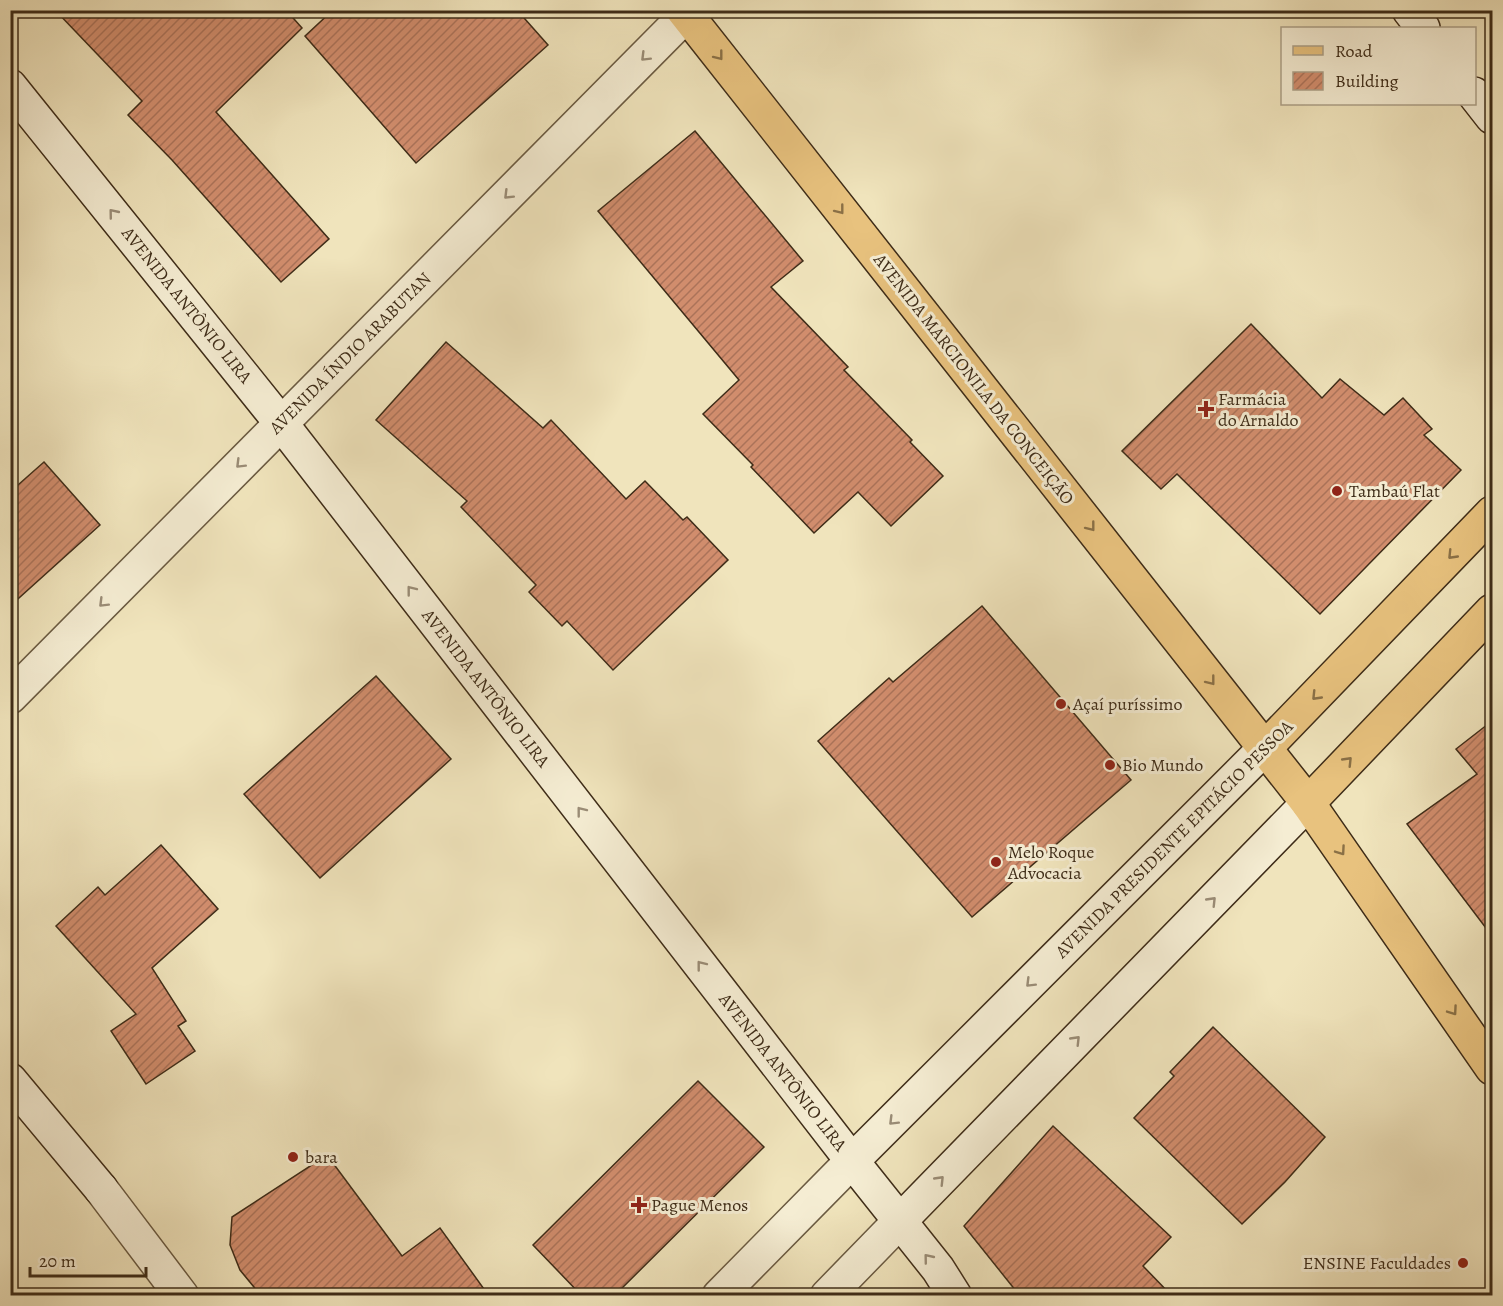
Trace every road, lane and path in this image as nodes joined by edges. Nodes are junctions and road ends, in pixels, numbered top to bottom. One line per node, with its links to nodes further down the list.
1 (1409, 10): 3 (main road)
2 (687, 12): 7 (main road, AVENIDA ÍNDIO ARABUTAN, one-way to 7); 11 (main road, AVENIDA MARCIONILA DA CONCEIÇÃO, one-way to 11)
3 (1422, 27)
4 (10, 86): 7 (main road, AVENIDA ANTÔNIO LIRA, one-way to 4)
5 (1476, 97): 6 (main road)
6 (1492, 117)
7 (281, 423): 10 (main road, AVENIDA ÍNDIO ARABUTAN, one-way to 10); 15 (main road, AVENIDA ANTÔNIO LIRA, one-way to 7)
8 (1492, 513): 11 (main road, AVENIDA PRESIDENTE EPITÁCIO PESSOA, one-way to 11)
9 (1492, 611): 12 (main road, one-way to 9)
10 (10, 697)
11 (1265, 748): 12 (main road, AVENIDA MARCIONILA DA CONCEIÇÃO); 15 (main road, AVENIDA PRESIDENTE EPITÁCIO PESSOA, one-way to 15)
12 (1308, 803): 13 (main road, AVENIDA MARCIONILA DA CONCEIÇÃO, one-way to 13); 16 (main road, one-way to 12)
13 (1492, 1068)
14 (10, 1080): 17 (main road)
15 (852, 1161): 16 (main road, AVENIDA ANTÔNIO LIRA); 18 (main road, AVENIDA PRESIDENTE EPITÁCIO PESSOA)
16 (899, 1222): 19 (main road); 20 (main road, AVENIDA ANTÔNIO LIRA, one-way to 16)
17 (182, 1296)
18 (719, 1296)
19 (826, 1296)
20 (955, 1296)

